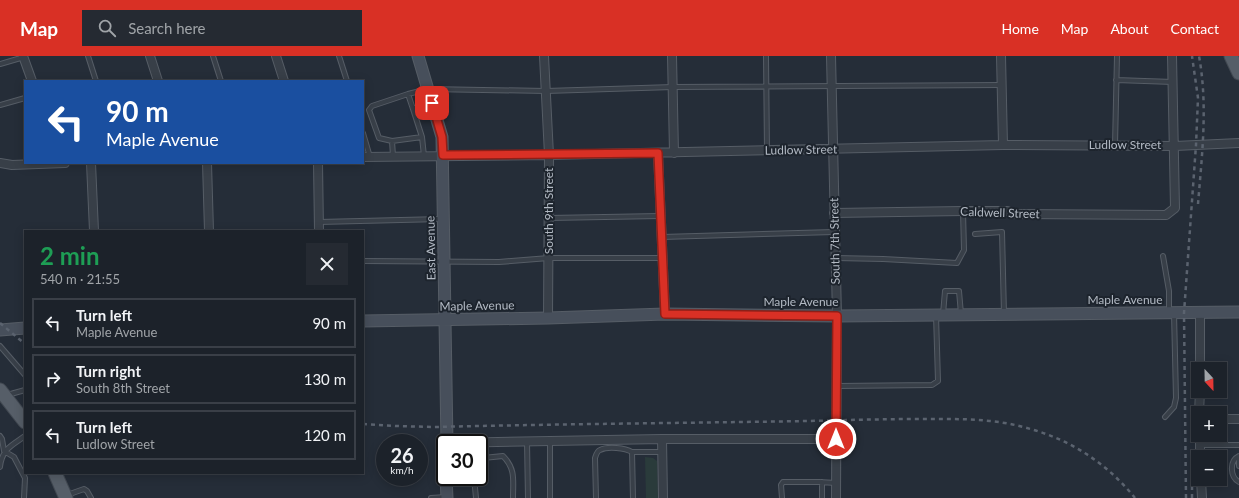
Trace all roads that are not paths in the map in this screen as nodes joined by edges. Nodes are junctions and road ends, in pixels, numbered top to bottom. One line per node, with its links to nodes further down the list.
1 (25, 56): 16 (lane); 18 (street)
2 (88, 56): 19 (lane)
3 (150, 56): 20 (street)
4 (213, 56): 21 (lane)
5 (276, 56): 22 (street)
6 (339, 56): 23 (lane)
7 (418, 56): 30 (street, East Avenue)
8 (544, 56): 31 (street, South 9th Street)
9 (672, 56): 27 (street)
10 (766, 56): 28 (lane)
11 (831, 56): 29 (street, South 7th Street)
12 (1001, 56): 26 (street)
13 (1117, 56): 24 (lane)
14 (1172, 56): 25 (street)
15 (1231, 56): 17 (main road)
16 (0, 64)
17 (1239, 73)
18 (32, 80)
19 (96, 80)
20 (158, 80)
21 (222, 80)
22 (284, 80)
23 (347, 80)
24 (1116, 80): 25 (lane); 42 (lane)
25 (1173, 82): 43 (street)
26 (1002, 85): 29 (lane); 41 (street)
27 (673, 87): 28 (lane); 31 (lane); 47 (street)
28 (766, 87): 29 (lane); 45 (lane)
29 (832, 87): 44 (street, South 7th Street)
30 (428, 89): 31 (lane); 32 (lane); 34 (street, East Avenue)
31 (546, 91): 49 (street, South 9th Street)
32 (408, 94): 36 (lane); 39 (lane)
33 (24, 98): 35 (lane)
34 (432, 103): 36 (lane); 48 (street, East Avenue)
35 (0, 105)
36 (413, 109): 37 (lane)
37 (422, 137): 39 (lane); 51 (lane)
38 (364, 139): 52 (lane)
39 (392, 141): 50 (lane)
40 (1239, 143): 43 (street, Ludlow Street)
41 (1002, 145): 42 (street, Ludlow Street); 44 (street, Ludlow Street)
42 (1115, 146): 43 (street, Ludlow Street)
43 (1175, 146): 58 (street, Caldwell Street)
44 (834, 149): 45 (street, Ludlow Street); 59 (street, South 7th Street)
45 (767, 151): 47 (street, Ludlow Street)
46 (658, 153): 47 (street, Ludlow Street); 49 (street, Ludlow Street); 60 (street)
47 (674, 153)
48 (443, 155): 49 (street, Ludlow Street); 51 (street, Ludlow Street); 62 (street, East Avenue)
49 (549, 155): 61 (street, South 9th Street)
50 (393, 156): 51 (street, Ludlow Street); 52 (street, Ludlow Street)
51 (424, 156)
52 (367, 157)
53 (0, 163): 54 (street)
54 (35, 164)
55 (91, 164): 64 (street)
56 (207, 164): 65 (street)
57 (318, 164): 63 (street)
58 (963, 211): 59 (street, Caldwell Street); 73 (lane)
59 (834, 213): 67 (street, South 7th Street)
60 (661, 216): 61 (lane); 69 (street)
61 (549, 218): 71 (street, South 9th Street)
62 (444, 219): 63 (lane); 75 (street, East Avenue)
63 (319, 222): 66 (street)
64 (94, 230)
65 (209, 230)
66 (319, 230)
67 (834, 232): 69 (lane); 73 (street, South 7th Street)
68 (975, 234): 81 (lane)
69 (662, 237): 72 (street)
70 (1163, 256): 78 (lane)
71 (549, 258): 72 (lane); 75 (lane); 84 (street, South 9th Street)
72 (663, 258): 79 (street)
73 (835, 258): 83 (street, South 7th Street)
74 (364, 261): 75 (lane)
75 (444, 261): 85 (street, East Avenue)
76 (1200, 312): 77 (street, Maple Avenue); 78 (street, Maple Avenue); 90 (street)
77 (1239, 312)
78 (1171, 313): 81 (street, Maple Avenue); 95 (lane)
79 (665, 314): 83 (street, Maple Avenue); 84 (street, Maple Avenue)
80 (961, 314): 81 (street, Maple Avenue); 82 (street, Maple Avenue); 82 (lane)
81 (1004, 314)
82 (939, 315): 83 (street, Maple Avenue); 92 (lane)
83 (837, 316): 92 (street, South 7th Street)
84 (548, 318): 85 (street, Maple Avenue)
85 (445, 319): 86 (street, Maple Avenue); 99 (street, East Avenue)
86 (364, 321)
87 (24, 328): 88 (street)
88 (0, 330)
89 (0, 346): 91 (lane)
90 (1200, 362)
91 (24, 374)
92 (837, 386): 102 (street, South 7th Street)
93 (24, 390): 94 (lane)
94 (2, 392): 98 (main road)
95 (1165, 417)
96 (1227, 419): 97 (street)
97 (1239, 419)
98 (24, 421)
99 (446, 434)
100 (0, 436): 110 (lane)
101 (24, 437): 110 (lane)
102 (836, 439): 103 (street); 121 (street, South 7th Street)
103 (662, 440): 104 (street); 112 (street)
104 (550, 441): 105 (street); 133 (lane)
105 (528, 442): 106 (street); 132 (lane)
106 (488, 443)
107 (1200, 445): 108 (lane); 109 (street)
108 (1239, 445)
109 (1200, 450)
110 (4, 452): 117 (lane); 126 (lane)
111 (632, 452): 112 (lane); 134 (lane); 135 (lane)
112 (662, 452): 136 (street)
113 (1239, 456): 120 (lane)
114 (488, 458): 131 (lane)
115 (1239, 460): 116 (lane)
116 (1239, 466)
117 (0, 467)
118 (55, 474): 125 (main road)
119 (822, 482): 121 (lane); 137 (lane); 138 (lane)
120 (1239, 482)
121 (836, 483): 139 (street, South 7th Street)
122 (446, 486): 129 (street)
123 (475, 486): 130 (lane)
124 (1201, 486): 140 (street)
125 (65, 497): 127 (lane)
126 (24, 498)
127 (91, 498)
128 (431, 498): 129 (lane)
129 (447, 498)
130 (476, 498)
131 (513, 498)
132 (528, 498)
133 (550, 498)
134 (596, 498)
135 (633, 498)
136 (663, 498)
137 (782, 498)
138 (822, 498)
139 (836, 498)
140 (1202, 498)

